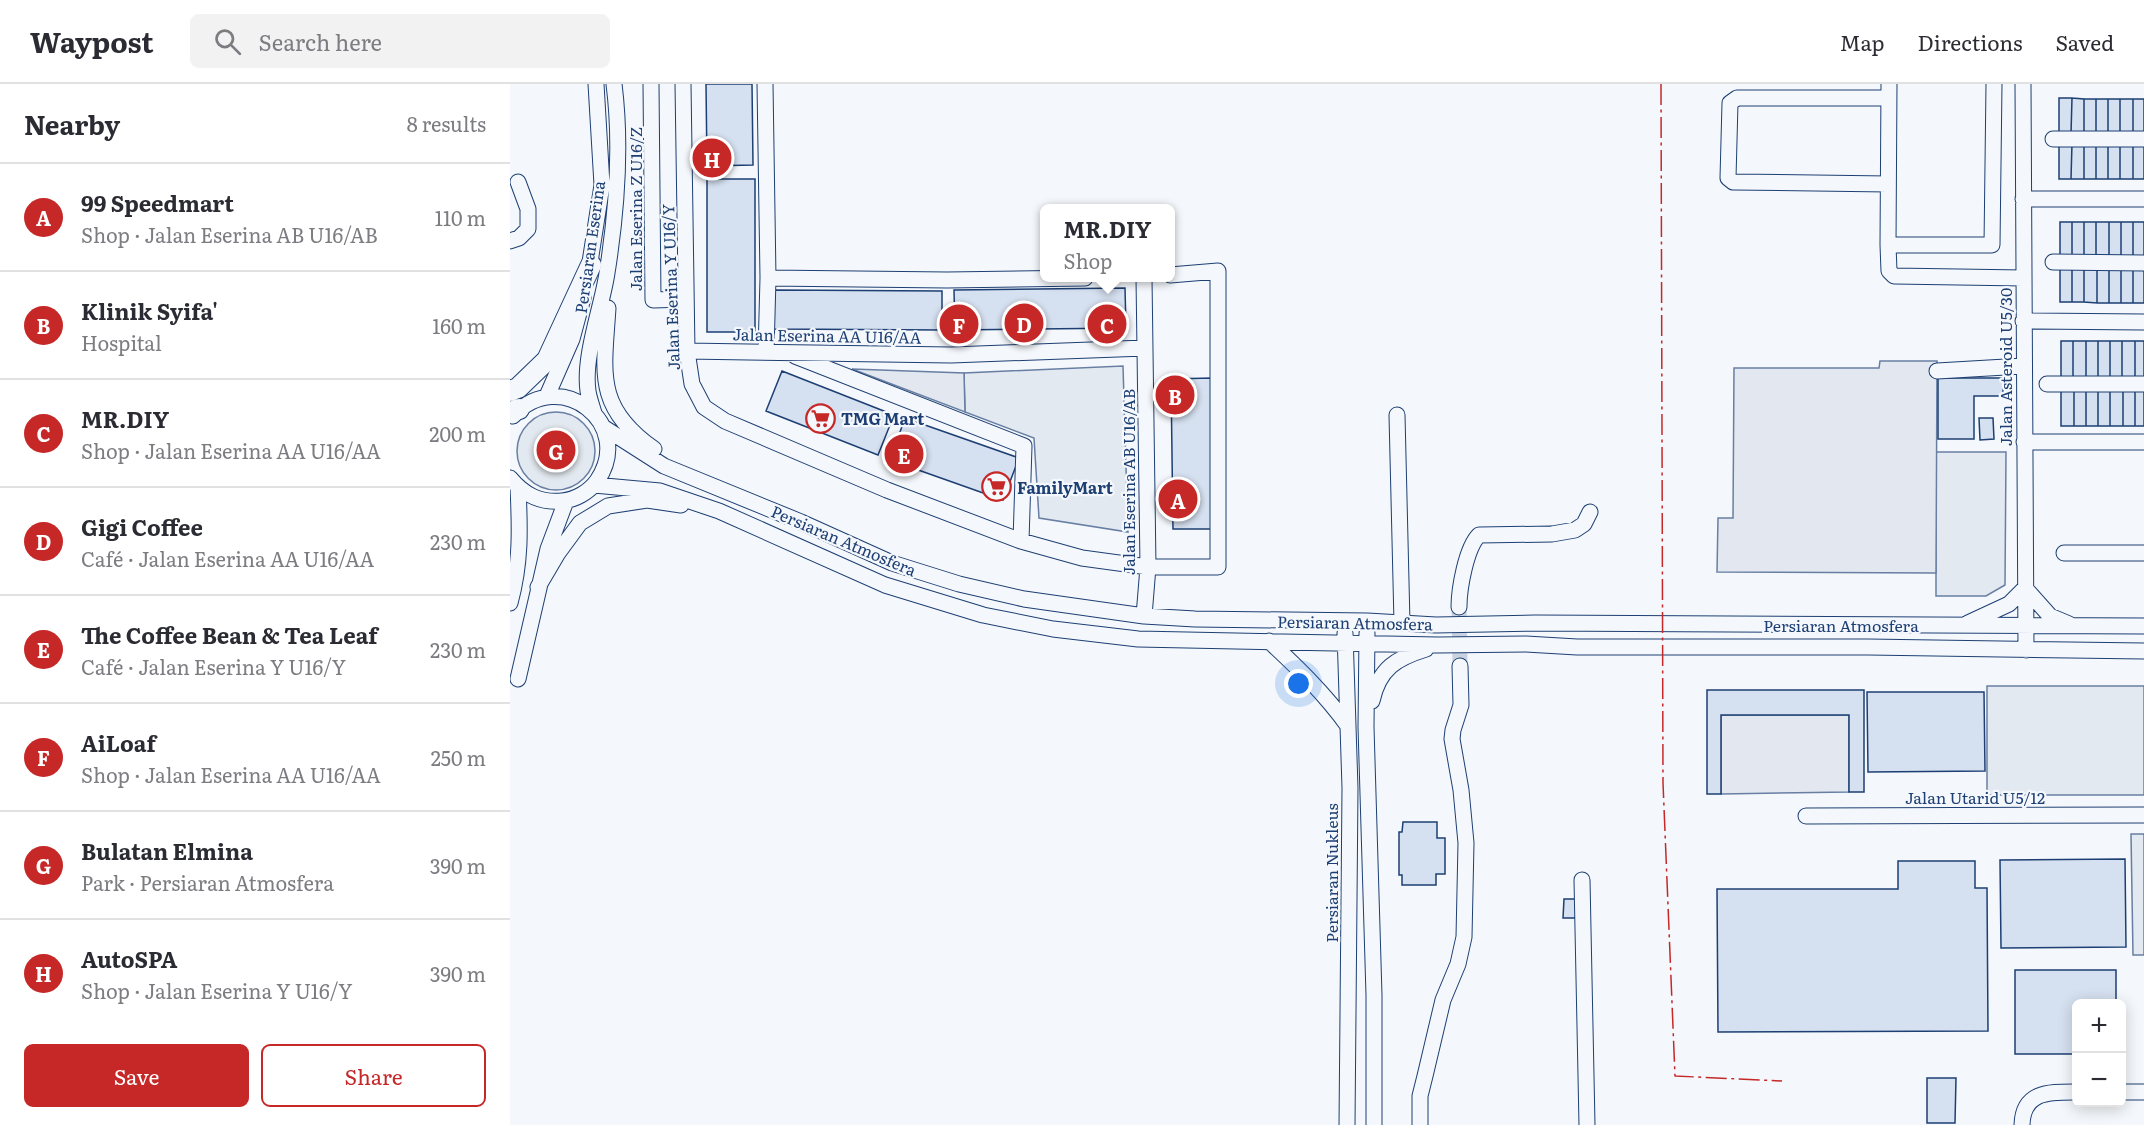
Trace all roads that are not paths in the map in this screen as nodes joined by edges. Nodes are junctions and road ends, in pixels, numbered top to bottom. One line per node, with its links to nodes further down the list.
1 (596, 84): 19 (street, Persiaran Eserina)
2 (614, 84): 19 (street, Persiaran Eserina)
3 (651, 84): 25 (street, Jalan Eserina Z U16/Z)
4 (683, 84): 25 (street, Jalan Eserina Y U16/Y)
5 (765, 84): 21 (street)
6 (1994, 84): 16 (street)
7 (2023, 84): 13 (street, Jalan Asteroid U5/30)
8 (1888, 91): 12 (street); 12 (street)
9 (2053, 139): 10 (street)
10 (2144, 139)
11 (518, 182): 15 (street)
12 (1888, 184): 16 (street)
13 (2023, 199): 14 (street); 22 (street, Jalan Asteroid U5/30)
14 (2144, 199)
15 (510, 241)
16 (1888, 245): 22 (street)
17 (2053, 262): 18 (street)
18 (2144, 263)
19 (599, 270): 36 (main road); 37 (street, Persiaran Eserina); 39 (street, Persiaran Eserina); 46 (street)
20 (1175, 274): 54 (street, Jalan Eserina Y U16/Y)
21 (768, 278): 23 (street); 30 (street)
22 (2023, 278): 26 (street, Jalan Asteroid U5/30)
23 (1040, 279)
24 (1144, 282): 28 (street, Jalan Eserina AB U16/AB)
25 (686, 299): 29 (street, Jalan Eserina Y U16/Y)
26 (2023, 321): 27 (street); 32 (street, Jalan Asteroid U5/30)
27 (2144, 322)
28 (1145, 348): 31 (street, Jalan Eserina AA U16/AA); 54 (street, Jalan Eserina AB U16/AB)
29 (687, 351): 30 (street, Jalan Eserina AA U16/AA); 51 (street, Jalan Eserina Y U16/Y)
30 (766, 352): 31 (street, Jalan Eserina AA U16/AA)
31 (785, 352): 51 (street)
32 (2024, 366): 33 (street); 42 (street, Jalan Asteroid U5/30)
33 (1937, 371)
34 (2047, 384): 35 (street)
35 (2144, 384)
36 (510, 391)
37 (547, 396): 38 (street); 39 (street)
38 (513, 413)
39 (594, 413): 41 (street)
40 (1397, 415): 63 (street)
41 (603, 427): 45 (street); 46 (street, Persiaran Atmosfera)
42 (2024, 442): 43 (street); 57 (street, Jalan Asteroid U5/30)
43 (2144, 442)
44 (514, 483): 47 (street); 55 (street)
45 (594, 485): 47 (street); 48 (street, Persiaran Atmosfera)
46 (742, 498): 60 (street, Persiaran Atmosfera)
47 (566, 501): 56 (street)
48 (720, 511): 56 (street); 68 (street, Persiaran Atmosfera)
49 (1590, 512): 59 (street)
50 (510, 530): 55 (street)
51 (1021, 541): 54 (street, Jalan Eserina Y U16/Y)
52 (2064, 553): 53 (street)
53 (2144, 553)
54 (1148, 567): 60 (street, Jalan Eserina AB U16/AB)
55 (515, 583): 58 (street)
56 (538, 587): 75 (street)
57 (2025, 588): 64 (street); 65 (street, Jalan Asteroid U5/30); 66 (street)
58 (510, 603)
59 (1459, 607)
60 (1144, 616): 61 (street, Persiaran Atmosfera)
61 (1345, 621): 62 (street, Persiaran Atmosfera); 69 (street, Persiaran Nukleus)
62 (1367, 621): 63 (street, Persiaran Atmosfera); 70 (street)
63 (1402, 623): 64 (street, Persiaran Atmosfera)
64 (1959, 626): 65 (street, Persiaran Atmosfera)
65 (2025, 626): 66 (street, Persiaran Atmosfera); 72 (street, Jalan Asteroid U5/30)
66 (2073, 626): 67 (street, Persiaran Atmosfera)
67 (2144, 626)
68 (1269, 641): 69 (street, Persiaran Atmosfera); 76 (street)
69 (1346, 643): 70 (street, Persiaran Atmosfera); 76 (street, Persiaran Nukleus)
70 (1367, 643): 71 (street, Persiaran Atmosfera); 77 (street)
71 (1438, 645): 72 (street, Persiaran Atmosfera); 77 (street)
72 (2026, 650): 73 (street, Persiaran Atmosfera)
73 (2144, 651)
74 (1460, 666): 86 (street)
75 (518, 679)
76 (1348, 726): 84 (street, Persiaran Nukleus)
77 (1366, 727): 85 (street)
78 (2144, 815): 79 (street, Jalan Utarid U5/12)
79 (1806, 816)
80 (1582, 880): 87 (street)
81 (2072, 1092): 88 (street)
82 (2126, 1092): 83 (street)
83 (2144, 1092)
84 (1347, 1125)
85 (1374, 1125)
86 (1420, 1125)
87 (1587, 1125)
88 (2022, 1125)

